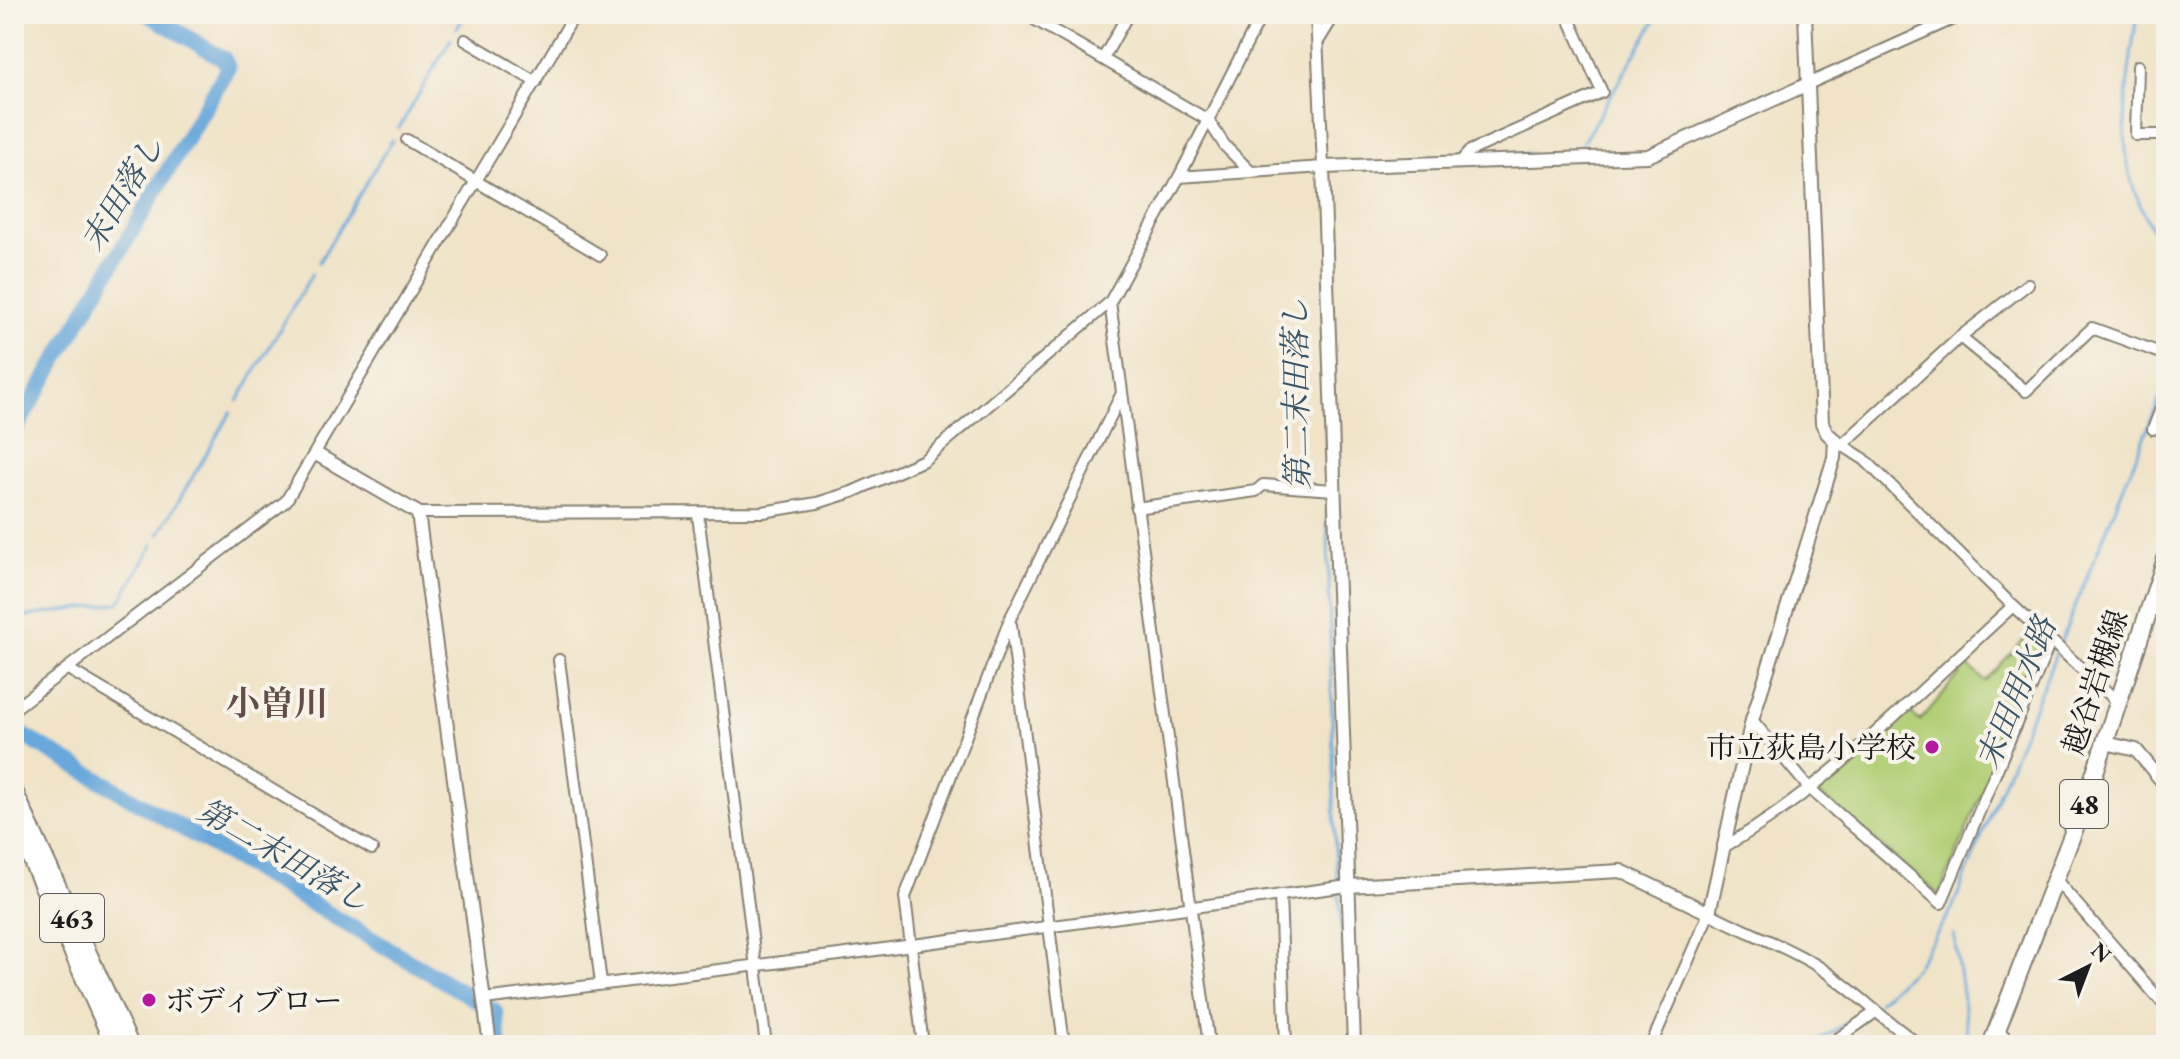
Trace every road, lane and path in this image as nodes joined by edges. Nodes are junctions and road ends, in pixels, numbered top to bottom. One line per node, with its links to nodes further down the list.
1 (575, 14): 14 (street)
2 (1025, 14): 12 (street)
3 (1128, 14): 12 (street)
4 (1262, 14): 16 (street)
5 (1316, 14): 11 (street)
6 (1335, 14): 11 (street)
7 (1567, 14): 19 (street)
8 (1805, 14): 15 (street)
9 (1964, 14): 15 (street)
10 (465, 40): 14 (street)
11 (1319, 40): 20 (street)
12 (1103, 59): 16 (street)
13 (2138, 66): 17 (street)
14 (536, 82): 23 (street)
15 (1808, 84): 19 (street); 32 (street)
16 (1208, 120): 21 (street); 22 (street)
17 (2166, 135)
18 (407, 140): 23 (street)
19 (1462, 160): 20 (street)
20 (1323, 167): 21 (street); 34 (street)
21 (1251, 172): 22 (street)
22 (1179, 177): 26 (street)
23 (476, 182): 24 (street); 33 (street)
24 (600, 255)
25 (2028, 284): 27 (street)
26 (1110, 302): 29 (street); 37 (street)
27 (1960, 337): 28 (street); 32 (street)
28 (2166, 355)
29 (1121, 393): 35 (street); 40 (street)
30 (2166, 396): 31 (street)
31 (2153, 429)
32 (1838, 443): 39 (street); 46 (street)
33 (316, 454): 36 (street); 43 (street)
34 (1334, 490): 35 (street); 55 (street)
35 (1136, 508): 57 (street)
36 (418, 513): 37 (street); 63 (street)
37 (698, 515): 61 (street)
38 (2165, 564): 44 (main road, 越谷岩槻線 / 48)
39 (2013, 606): 41 (street); 49 (street)
40 (1010, 619): 59 (street); 60 (street)
41 (2051, 640): 44 (street); 49 (street)
42 (559, 660): 62 (street)
43 (68, 669): 45 (street); 53 (street)
44 (2119, 703): 47 (main road, 越谷岩槻線 / 48)
45 (14, 709)
46 (1752, 720): 49 (street); 52 (street)
47 (2106, 743): 48 (street); 54 (main road, 越谷岩槻線 / 48)
48 (2166, 786)
49 (1809, 788): 52 (street)
50 (14, 791): 68 (main road, 463)
51 (14, 821): 67 (main road, 463)
52 (1722, 848): 58 (street)
53 (372, 849)
54 (2056, 880): 64 (street); 66 (main road, 越谷岩槻線 / 48)
55 (1348, 886): 56 (street); 58 (street); 75 (street)
56 (1280, 895): 57 (street); 74 (street)
57 (1193, 907): 59 (street); 73 (street)
58 (1709, 913): 65 (street); 76 (street)
59 (1048, 926): 60 (street); 72 (street)
60 (910, 944): 61 (street); 71 (street)
61 (756, 964): 62 (street); 70 (street)
62 (601, 983): 63 (street)
63 (484, 999): 69 (street)
64 (2166, 1007)
65 (1874, 1013): 77 (street); 78 (street)
66 (1997, 1028): 79 (main road, 越谷岩槻線 / 48); 80 (street)
67 (114, 1045)
68 (130, 1045)
69 (490, 1045)
70 (766, 1045)
71 (923, 1045)
72 (1064, 1045)
73 (1209, 1045)
74 (1286, 1045)
75 (1354, 1045)
76 (1651, 1045)
77 (1829, 1045)
78 (1920, 1045)
79 (1991, 1045)
80 (2012, 1045)

